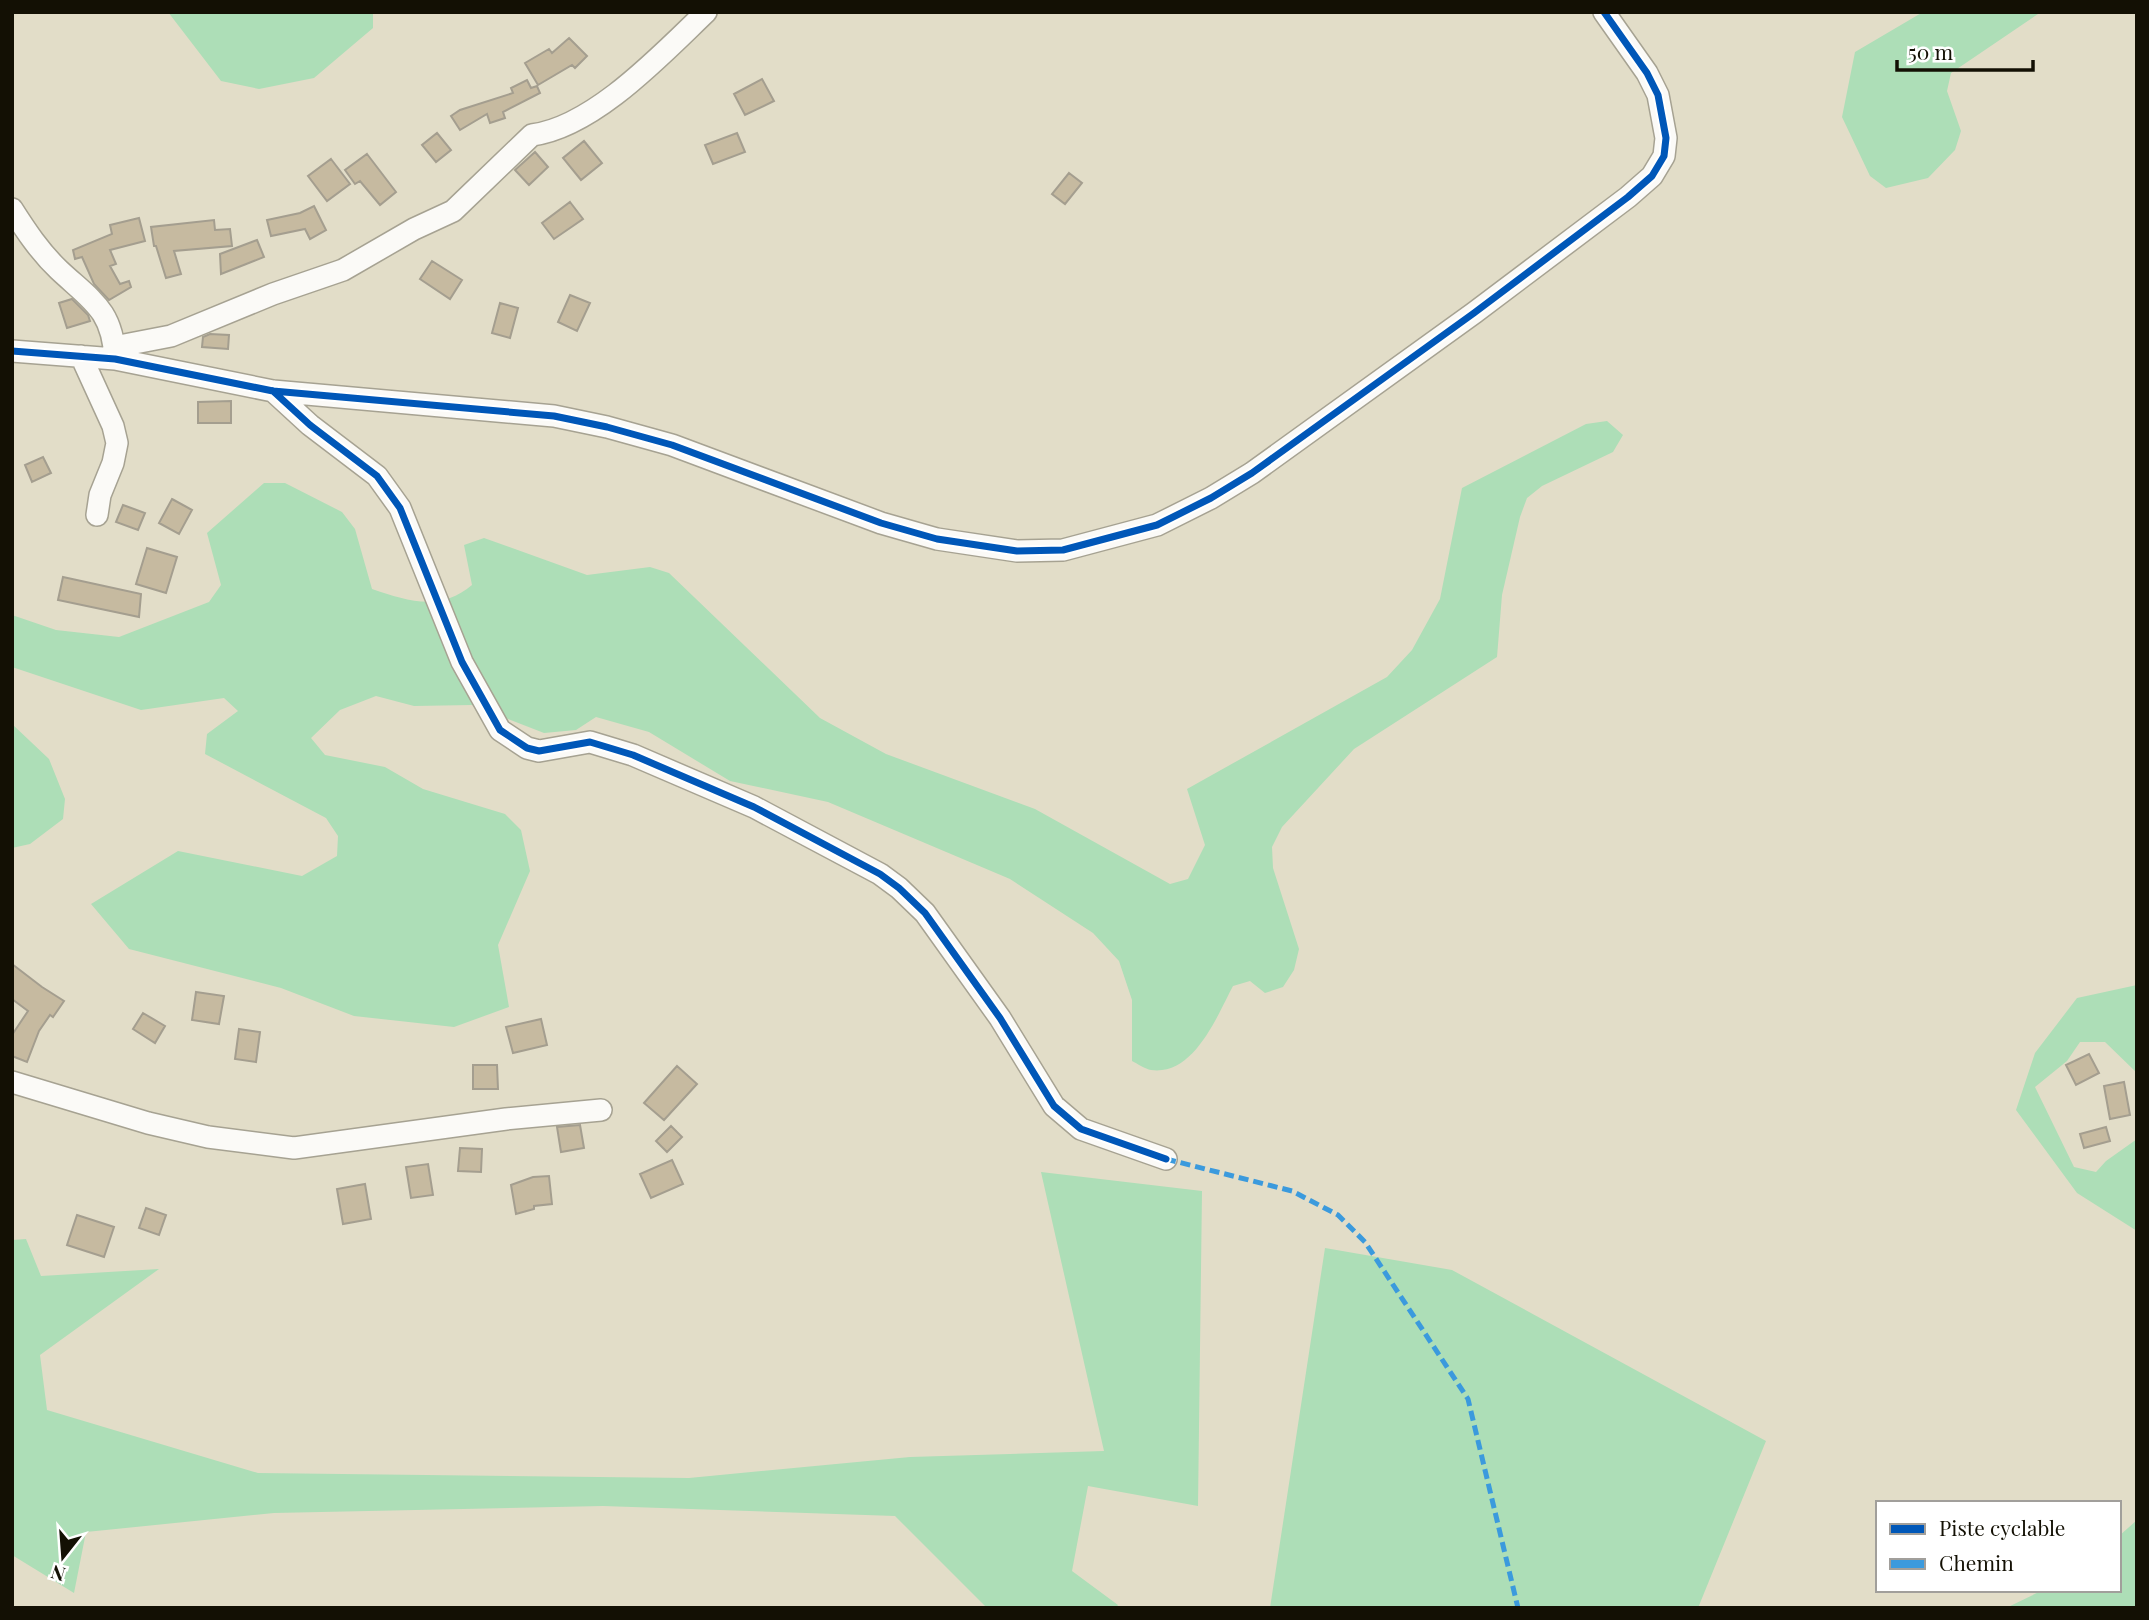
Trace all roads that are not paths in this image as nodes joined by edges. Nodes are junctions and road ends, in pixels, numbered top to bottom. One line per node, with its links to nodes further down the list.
1 (706, 12): 5 (street)
2 (1604, 12): 7 (street)
3 (12, 209): 5 (street)
4 (12, 351): 6 (street)
5 (115, 353): 6 (street); 7 (street)
6 (81, 356): 8 (street)
7 (273, 391): 11 (street)
8 (97, 515)
9 (12, 1082): 10 (street)
10 (601, 1110)
11 (1166, 1159)

